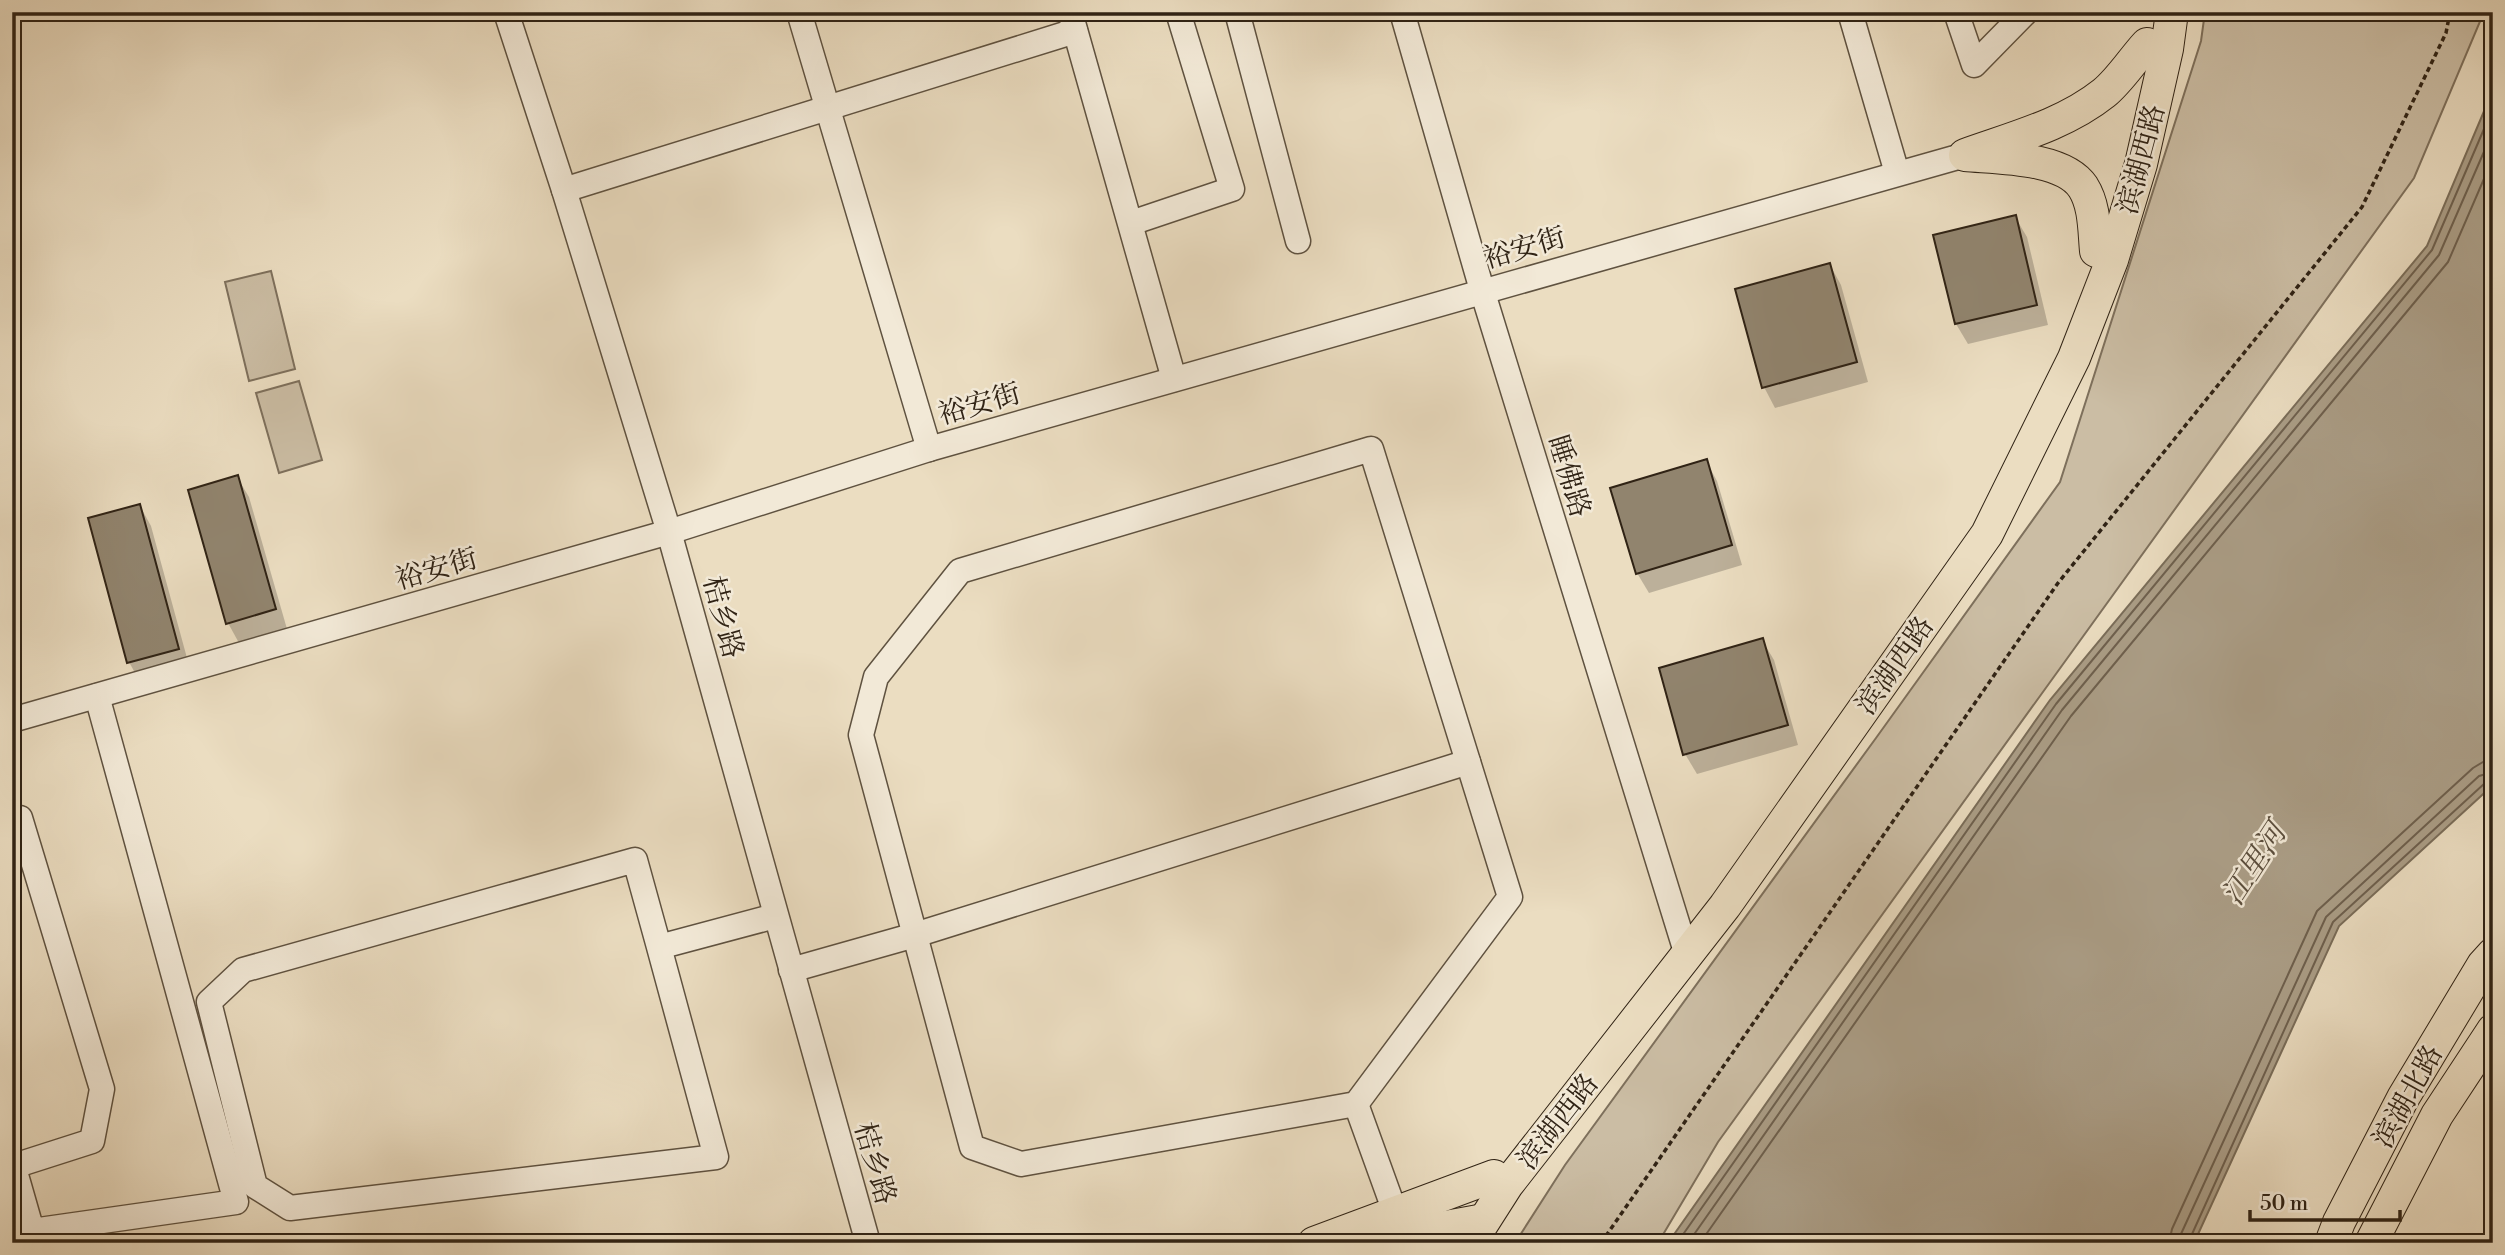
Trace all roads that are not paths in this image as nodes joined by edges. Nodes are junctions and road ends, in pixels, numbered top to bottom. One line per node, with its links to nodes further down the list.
1 (506, 12): 16 (street, 桔乡路)
2 (799, 12): 13 (street)
3 (1178, 12): 17 (street)
4 (1237, 12): 18 (street)
5 (1402, 12): 20 (street, 睡佛路)
6 (1850, 12): 15 (street)
7 (1956, 12): 8 (street)
8 (2026, 12)
9 (2151, 12): 12 (main road, 滨湖西路)
10 (2172, 12): 30 (main road, 滨湖西路)
11 (1073, 22): 13 (street); 17 (street)
12 (2147, 44): 14 (main road); 19 (main road, 滨湖西路)
13 (828, 108): 16 (street); 22 (street)
14 (1965, 155): 15 (street, 裕安街); 19 (main road)
15 (1897, 173): 20 (street, 裕安街)
16 (565, 190): 23 (street, 桔乡路)
17 (1131, 223): 21 (street)
18 (1298, 241)
19 (2095, 251): 30 (main road, 滨湖西路)
20 (1482, 290): 21 (street, 裕安街); 30 (street, 睡佛路)
21 (1174, 379): 22 (street, 裕安街)
22 (929, 449): 23 (street, 裕安街)
23 (669, 532): 24 (street, 裕安街); 28 (street, 桔乡路)
24 (97, 696): 25 (street, 裕安街); 36 (street)
25 (12, 720)
26 (1468, 762): 29 (street); 29 (street); 35 (street)
27 (12, 820): 36 (street)
28 (775, 916): 31 (street); 33 (street, 桔乡路)
29 (915, 935): 33 (street); 35 (street)
30 (1684, 945): 37 (main road, 滨湖西路); 39 (main road, 滨湖西路)
31 (659, 947): 31 (street)
32 (2493, 954): 43 (main road, 滨湖北路)
33 (791, 970): 40 (street, 桔乡路)
34 (2493, 1030): 44 (main road, 滨湖北路)
35 (1356, 1104): 38 (street)
36 (13, 1164)
37 (1494, 1176): 38 (main road); 39 (main road, 滨湖西路)
38 (1395, 1212): 41 (main road)
39 (1467, 1232): 42 (main road)
40 (868, 1243)
41 (1314, 1243)
42 (1359, 1243)
43 (2331, 1243)
44 (2371, 1243)

